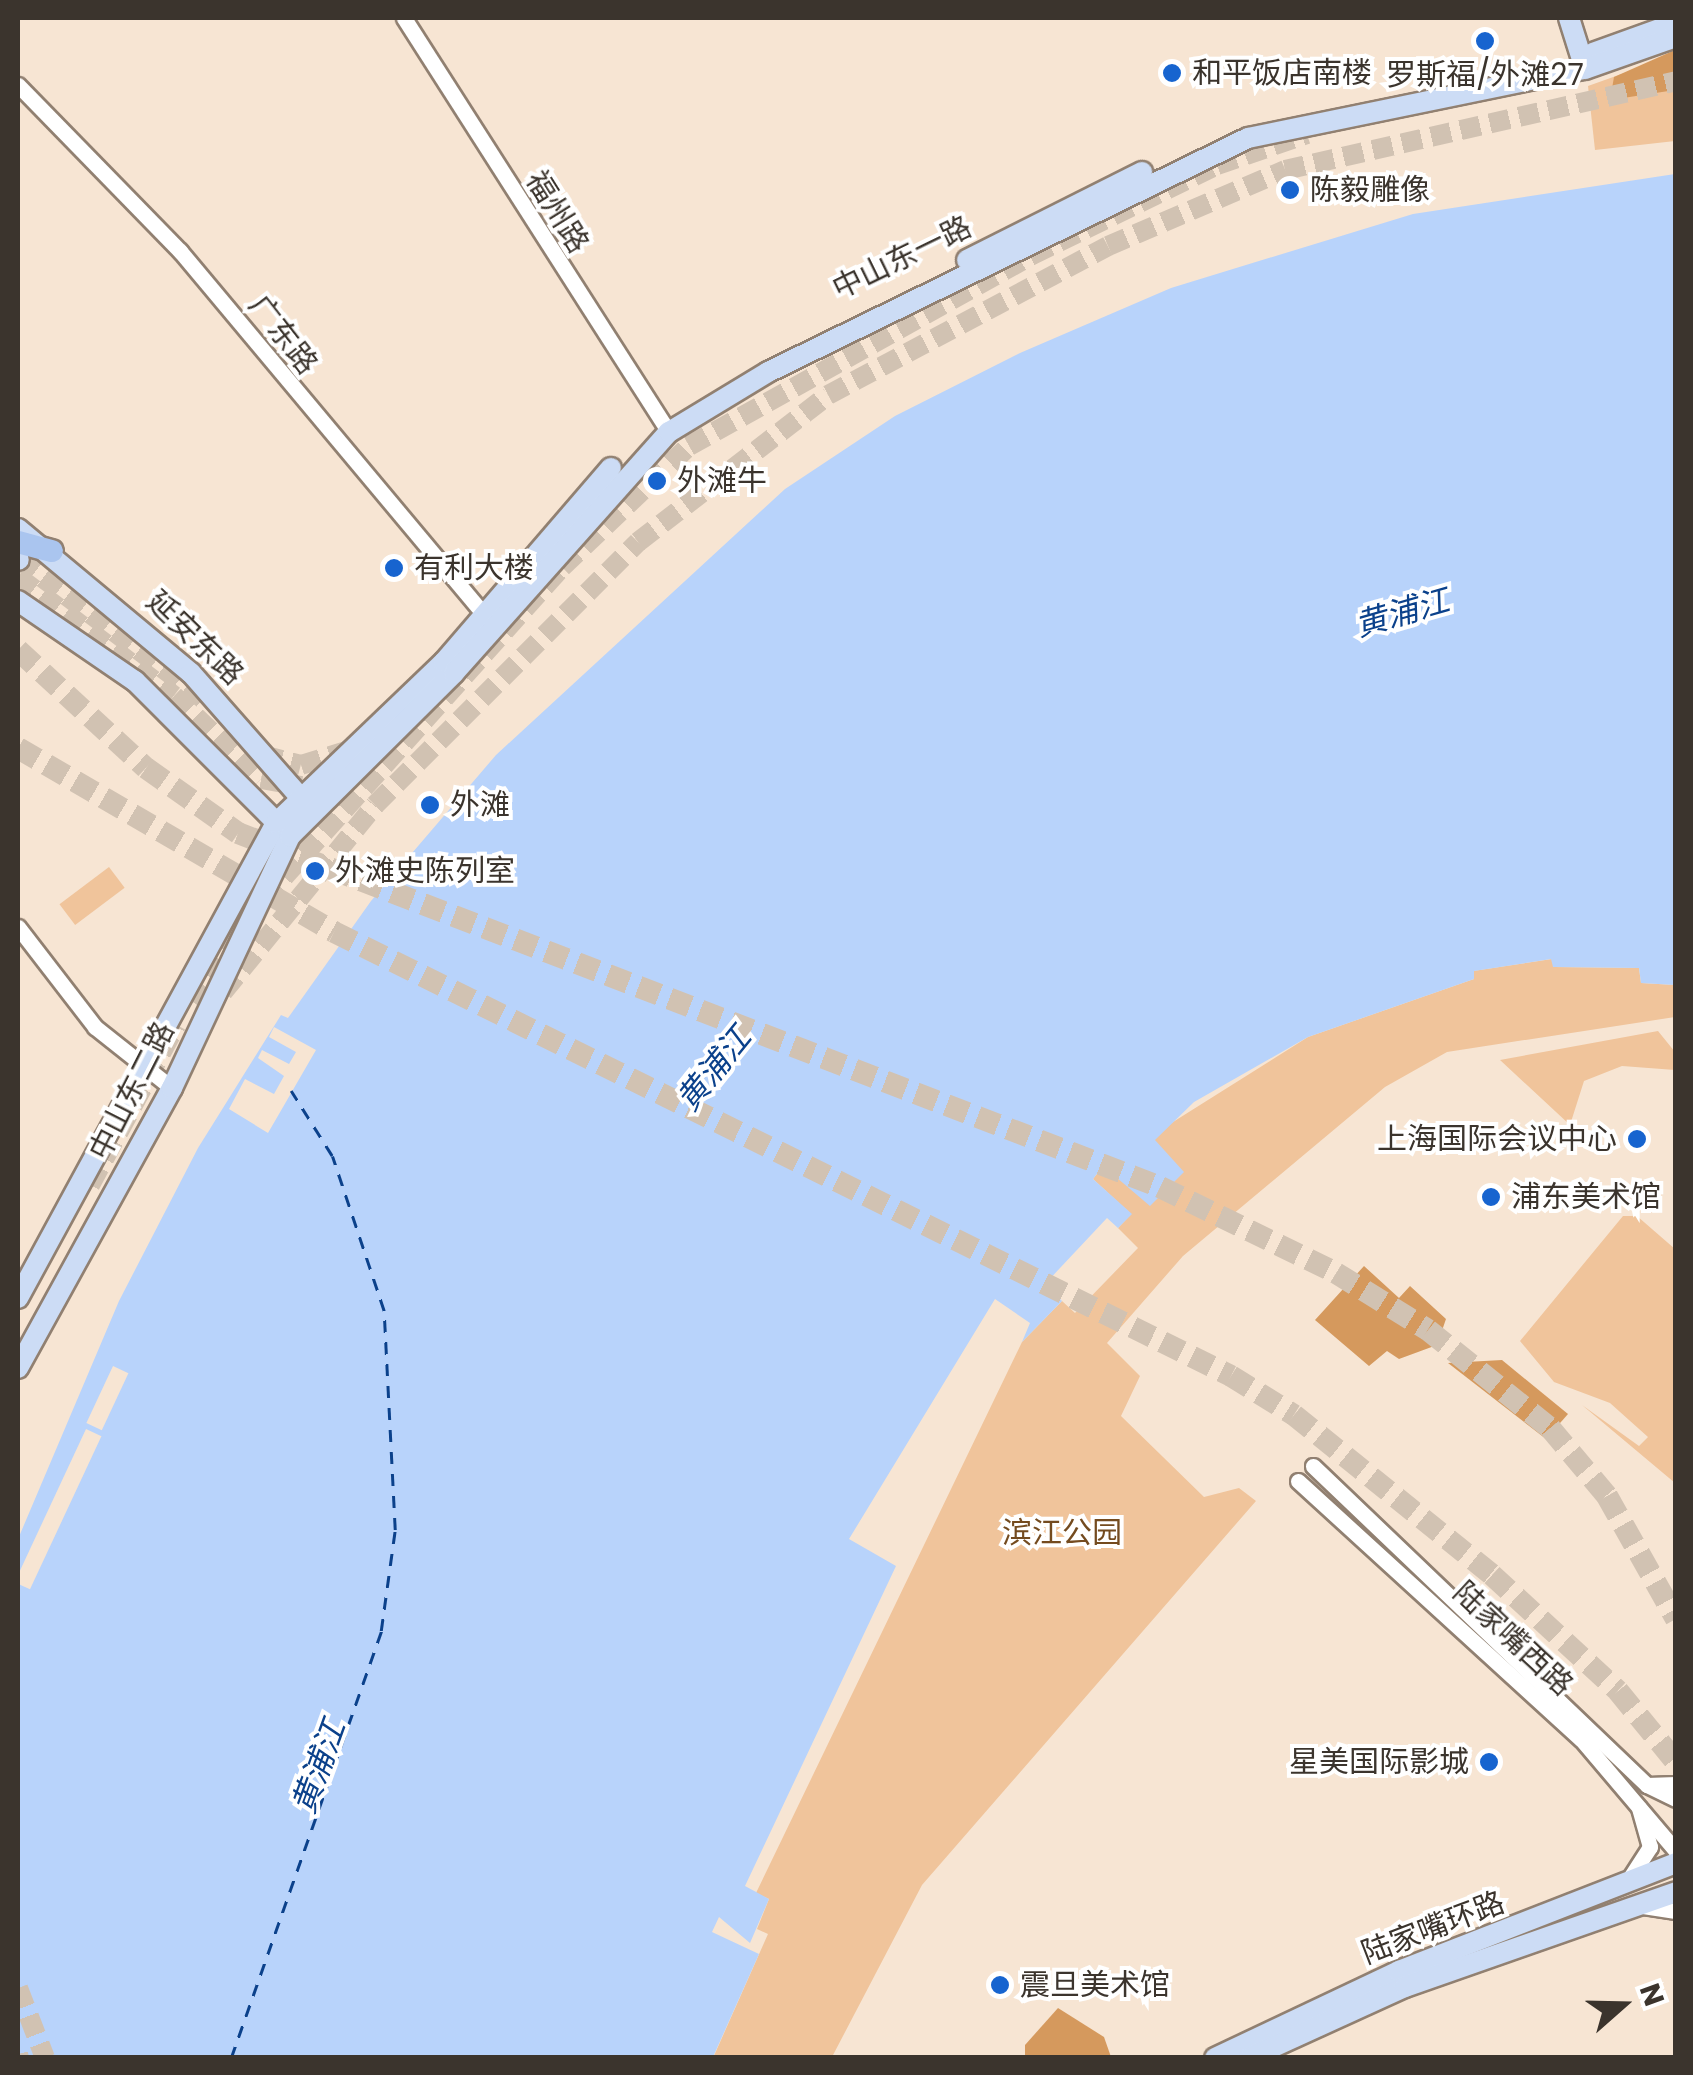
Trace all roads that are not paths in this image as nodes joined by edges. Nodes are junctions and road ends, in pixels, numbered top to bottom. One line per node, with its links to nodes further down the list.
1 (404, 18): 7 (street, 福州路)
2 (1568, 18): 5 (main road)
3 (1676, 23): 5 (main road, 中山东一路)
4 (1676, 37): 5 (main road, 中山东一路)
5 (1583, 63): 7 (main road, 中山东一路)
6 (18, 85): 12 (street, 广东路)
7 (665, 427): 12 (main road, 中山东一路)
8 (18, 530): 10 (main road, 延安东路)
9 (18, 542): 10 (highway)
10 (52, 552): 13 (main road, 延安东路)
11 (18, 600): 14 (main road)
12 (490, 622): 15 (main road, 中山东一路)
13 (256, 746): 14 (main road); 15 (main road, 延安东路)
14 (229, 772): 16 (main road)
15 (306, 805): 16 (main road, 中山东一路)
16 (283, 830): 18 (main road, 中山东二路); 19 (main road, 中山东二路)
17 (18, 926): 18 (street)
18 (143, 1070): 19 (street); 20 (main road, 中山东二路)
19 (172, 1088): 21 (main road, 中山东二路)
20 (18, 1298)
21 (18, 1368)
22 (1313, 1466): 26 (street, 陆家嘴西路)
23 (1298, 1482): 24 (street, 陆家嘴西路)
24 (1623, 1784): 28 (street, 陆家嘴西路); 31 (street)
25 (1676, 1784): 26 (street)
26 (1647, 1785): 27 (street, 陆家嘴西路)
27 (1676, 1799)
28 (1676, 1851)
29 (1676, 1863): 31 (main road, 陆家嘴环路)
30 (1676, 1892): 31 (main road, 陆家嘴环路)
31 (1606, 1903): 32 (street); 33 (main road, 陆家嘴环路); 34 (main road, 陆家嘴环路)
32 (1676, 1912)
33 (1215, 2058)
34 (1249, 2058)

